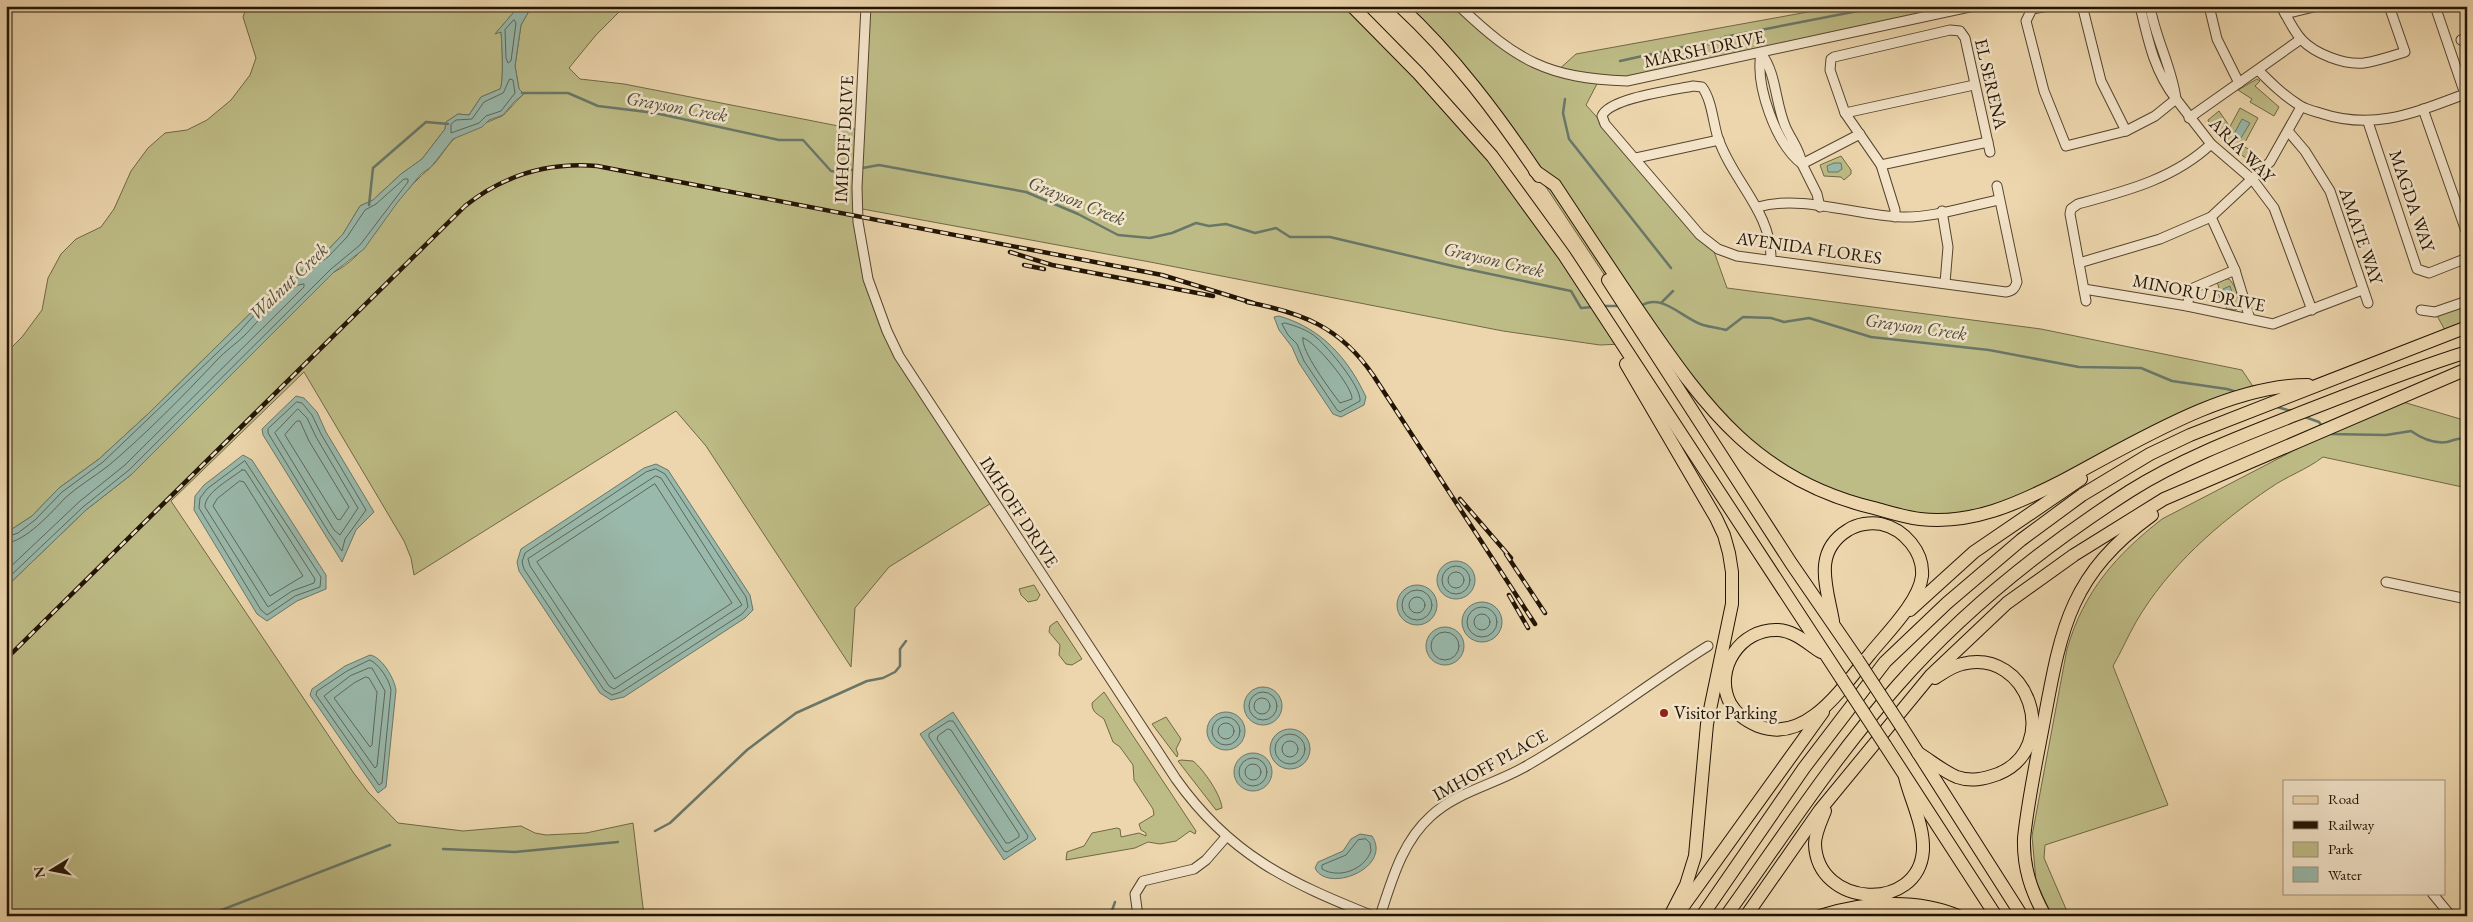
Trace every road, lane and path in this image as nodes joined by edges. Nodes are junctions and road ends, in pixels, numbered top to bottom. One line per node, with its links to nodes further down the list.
1 (866, 6): 79 (street, IMHOFF DRIVE)
2 (1352, 6): 62 (highway)
3 (1400, 6): 50 (highway)
4 (1459, 6): 16 (street, MARSH DRIVE)
5 (1974, 6): 16 (street, MARSH DRIVE)
6 (2048, 6): 27 (street)
7 (2081, 6): 27 (street)
8 (2140, 6): 21 (street, ARIA WAY)
9 (2150, 6): 21 (street, ARIA WAY)
10 (2209, 6): 18 (street)
11 (2318, 6): 14 (street)
12 (2389, 6): 15 (street)
13 (2435, 6): 20 (street)
14 (2283, 10): 15 (street)
15 (2301, 39): 17 (street)
16 (1762, 53): 35 (street)
17 (2258, 70): 18 (street); 22 (street)
18 (2239, 83): 25 (street)
19 (1974, 85): 24 (street); 24 (street, EL SERENA); 31 (street, EL SERENA)
20 (2466, 98): 23 (street)
21 (2176, 99): 25 (street, ARIA WAY); 27 (street)
22 (2300, 107): 26 (street); 28 (street)
23 (2423, 109): 26 (street); 45 (street)
24 (1845, 113): 29 (street, EL SERENA)
25 (2189, 118): 32 (street, ARIA WAY)
26 (2368, 122): 46 (street, MAGDA WAY)
27 (2126, 131)
28 (2288, 131): 37 (street); 53 (street, AMATE WAY)
29 (1860, 134): 35 (street); 36 (street, EL SERENA)
30 (1719, 140): 34 (street); 34 (street, AVENIDA FLORES); 40 (street)
31 (1988, 142): 33 (street, EL SERENA); 36 (street)
32 (2210, 144): 37 (street, ARIA WAY); 48 (street)
33 (1990, 152)
34 (1636, 158): 47 (street, AVENIDA FLORES)
35 (1802, 164): 41 (street)
36 (1881, 166): 43 (street, EL SERENA)
37 (2253, 180): 44 (street); 58 (street, ARIA WAY)
38 (1997, 186): 39 (street)
39 (1999, 200): 42 (street); 51 (street, AVENIDA FLORES)
40 (1758, 207): 41 (street); 47 (street)
41 (1820, 207): 43 (street)
42 (1942, 212): 43 (street); 51 (street)
43 (1895, 217)
44 (2211, 217): 48 (street); 49 (street)
45 (2467, 234)
46 (2467, 258)
47 (1771, 260): 51 (street, AVENIDA FLORES)
48 (2079, 263): 52 (street)
49 (2235, 270): 57 (street); 60 (street)
50 (1609, 274): 66 (highway); 71 (highway)
51 (1944, 283)
52 (2084, 289): 54 (street); 57 (street, MINORU DRIVE)
53 (2362, 290): 56 (street, AMATE WAY); 58 (street, MINORU DRIVE)
54 (2086, 301)
55 (2467, 301): 59 (street)
56 (2368, 303)
57 (2187, 306): 60 (street, MINORU DRIVE)
58 (2312, 310): 60 (street, MINORU DRIVE)
59 (2420, 310)
60 (2250, 319)
61 (2467, 327): 65 (highway)
62 (1621, 346): 73 (highway); 85 (highway)
63 (2467, 352): 88 (highway)
64 (2467, 369): 67 (highway)
65 (2316, 385): 66 (highway); 87 (highway)
66 (2161, 429): 70 (highway)
67 (2206, 481): 74 (highway); 94 (highway)
68 (2386, 582): 69 (street)
69 (2467, 599)
70 (1897, 621): 71 (highway); 75 (highway)
71 (1834, 626): 76 (highway, bridge)
72 (1708, 646): 84 (street, IMHOFF PLACE)
73 (1826, 655): 75 (highway); 77 (highway, bridge)
74 (1918, 693): 76 (highway); 78 (highway)
75 (1831, 700): 86 (highway)
76 (1918, 753): 93 (highway)
77 (1905, 777): 78 (highway); 92 (highway)
78 (1830, 800): 89 (highway)
79 (1226, 837): 82 (street); 83 (street, IMHOFF DRIVE)
80 (2433, 894): 95 (street)
81 (2467, 912): 96 (main road)
82 (1138, 916)
83 (1373, 916)
84 (1380, 916)
85 (1670, 916)
86 (1677, 916)
87 (1702, 916)
88 (1726, 916)
89 (1746, 916)
90 (1820, 916): 91 (highway)
91 (1958, 916)
92 (1996, 916)
93 (2022, 916)
94 (2045, 916)
95 (2452, 916)
96 (2463, 916)

